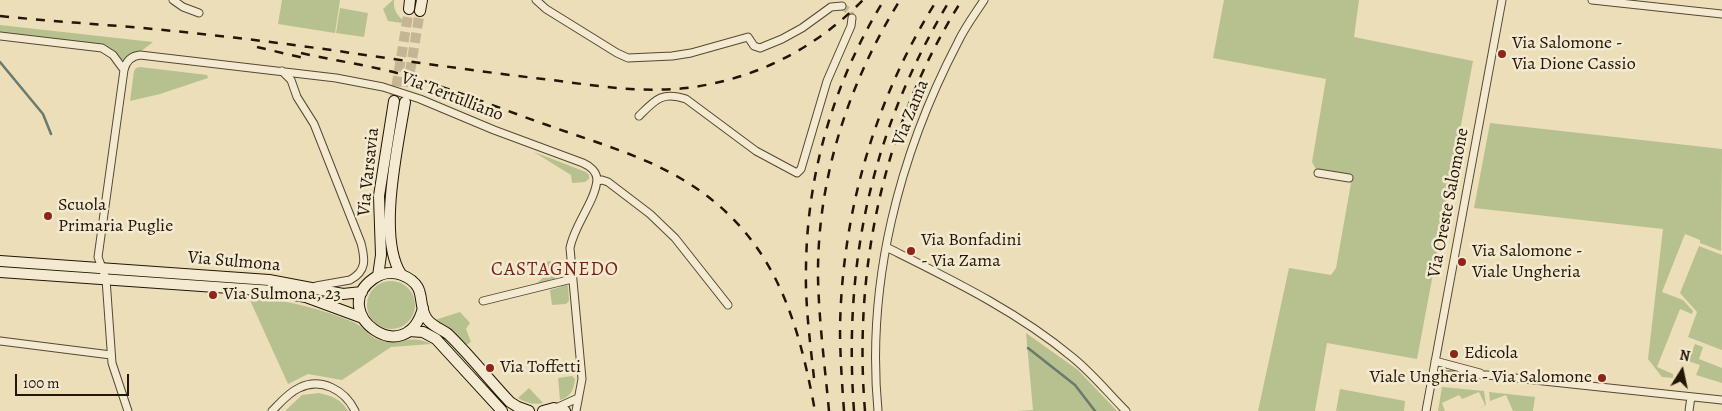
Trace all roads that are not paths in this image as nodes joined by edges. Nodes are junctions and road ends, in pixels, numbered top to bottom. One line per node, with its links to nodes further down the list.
1 (173, 0): 9 (street)
2 (422, 0): 8 (street)
3 (536, 0): 7 (street)
4 (984, 0): 21 (street, Via Zama)
5 (1502, 0): 38 (street, Via Oreste Salomone)
6 (1592, 0): 10 (street)
7 (842, 6)
8 (420, 11)
9 (199, 13)
10 (1722, 14)
11 (852, 18): 17 (street)
12 (0, 36): 13 (street)
13 (124, 70): 14 (street, Via Tertulliano); 23 (street)
14 (281, 71): 20 (street, Via Tertulliano); 29 (street)
15 (394, 101): 26 (street, Via Varsavia)
16 (405, 102): 25 (street, Via Varsavia)
17 (639, 116)
18 (1318, 172): 19 (street)
19 (1349, 178)
20 (597, 181): 28 (street); 32 (street)
21 (886, 246): 52 (street, Via Zama); 53 (street)
22 (0, 261): 23 (street, Via Sulmona)
23 (102, 268): 27 (street); 29 (street, Via Sulmona)
24 (0, 272): 27 (street, Via Sulmona)
25 (401, 274): 26 (street); 33 (street)
26 (378, 276): 30 (street)
27 (106, 279): 34 (street, Via Sulmona); 37 (street)
28 (572, 279): 31 (street); 42 (street)
29 (311, 287): 30 (street, Via Sulmona)
30 (362, 292): 34 (street)
31 (483, 301)
32 (728, 305)
33 (423, 308): 35 (street); 49 (street)
34 (362, 318): 35 (street, Via Sulmona)
35 (409, 331): 48 (street, Via Sulmona)
36 (0, 342): 37 (street)
37 (110, 355): 45 (street)
38 (1435, 361): 39 (street, Via Oreste Salomone); 40 (street)
39 (1432, 375): 40 (street); 54 (street, Via Oreste Salomone)
40 (1487, 375): 41 (street)
41 (1691, 397): 43 (street); 55 (street)
42 (578, 398): 44 (street); 51 (street)
43 (1722, 400)
44 (560, 410): 50 (street)
45 (128, 411)
46 (272, 411): 47 (street)
47 (355, 411)
48 (502, 411)
49 (529, 411)
50 (543, 411)
51 (576, 411)
52 (878, 411)
53 (1126, 411)
54 (1426, 411)
55 (1689, 411)

